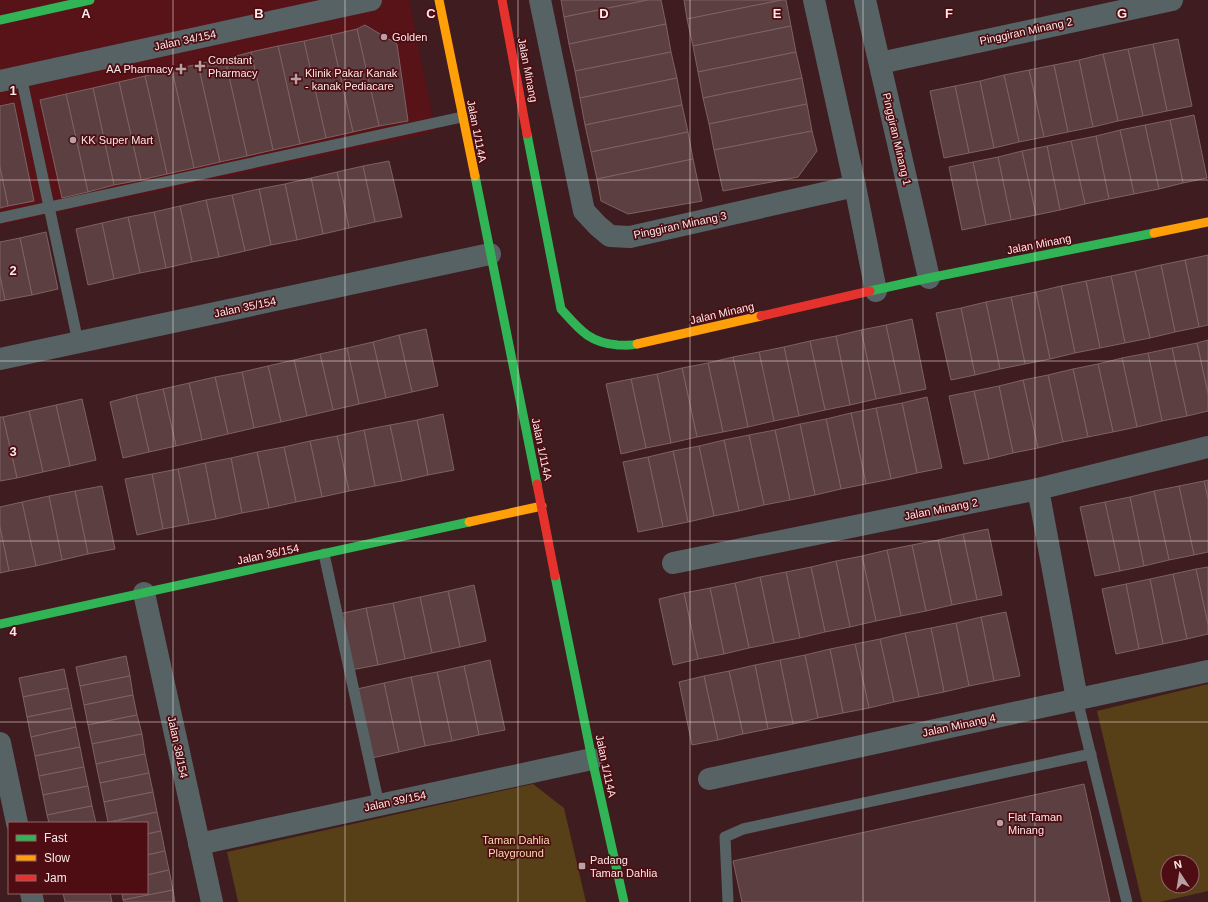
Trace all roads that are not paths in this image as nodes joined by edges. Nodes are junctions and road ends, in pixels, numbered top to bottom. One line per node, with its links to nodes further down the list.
1 (90, 0): 9 (street)
2 (371, 0): 11 (street, Jalan 34/154)
3 (439, 0): 13 (street, Jalan 1/114A)
4 (502, 0): 20 (street, Jalan Minang)
5 (540, 0): 14 (street, Pinggiran Minang 3)
6 (814, 0): 14 (street)
7 (865, 0): 10 (street, Pinggiran Minang 1)
8 (1172, 0): 10 (street, Pinggiran Minang 2)
9 (0, 20)
10 (880, 63): 19 (street, Pinggiran Minang 1)
11 (21, 76): 12 (street, Jalan 34/154); 15 (lane)
12 (0, 81)
13 (462, 117): 15 (lane); 18 (street, Jalan 1/114A)
14 (855, 186): 20 (street)
15 (49, 207): 16 (lane); 21 (lane)
16 (0, 218)
17 (1208, 222): 19 (street, Jalan Minang)
18 (490, 254): 21 (street, Jalan 35/154); 25 (street, Jalan 1/114A)
19 (929, 278): 20 (street, Jalan Minang)
20 (876, 291)
21 (78, 342): 22 (street, Jalan 35/154)
22 (0, 359)
23 (1208, 447): 24 (street, Jalan Minang 2)
24 (1038, 489): 27 (street, Jalan Minang 2); 31 (street)
25 (542, 506): 26 (street, Jalan 36/154); 34 (street, Jalan 1/114A)
26 (324, 554): 28 (street, Jalan 36/154); 36 (lane)
27 (673, 563)
28 (144, 593): 29 (street, Jalan 36/154); 38 (street, Jalan 38/154)
29 (0, 624)
30 (1208, 671): 31 (street, Jalan Minang 4)
31 (1077, 700): 33 (lane); 35 (street, Jalan Minang 4)
32 (0, 743): 37 (street)
33 (1091, 754): 41 (lane); 42 (lane)
34 (592, 759): 36 (street, Jalan 39/154); 40 (street, Jalan 1/114A)
35 (709, 779)
36 (379, 805): 38 (street, Jalan 39/154)
37 (17, 822)
38 (199, 844): 39 (street, Jalan 38/154)
39 (212, 902)
40 (624, 902)
41 (728, 902)
42 (1127, 902)

